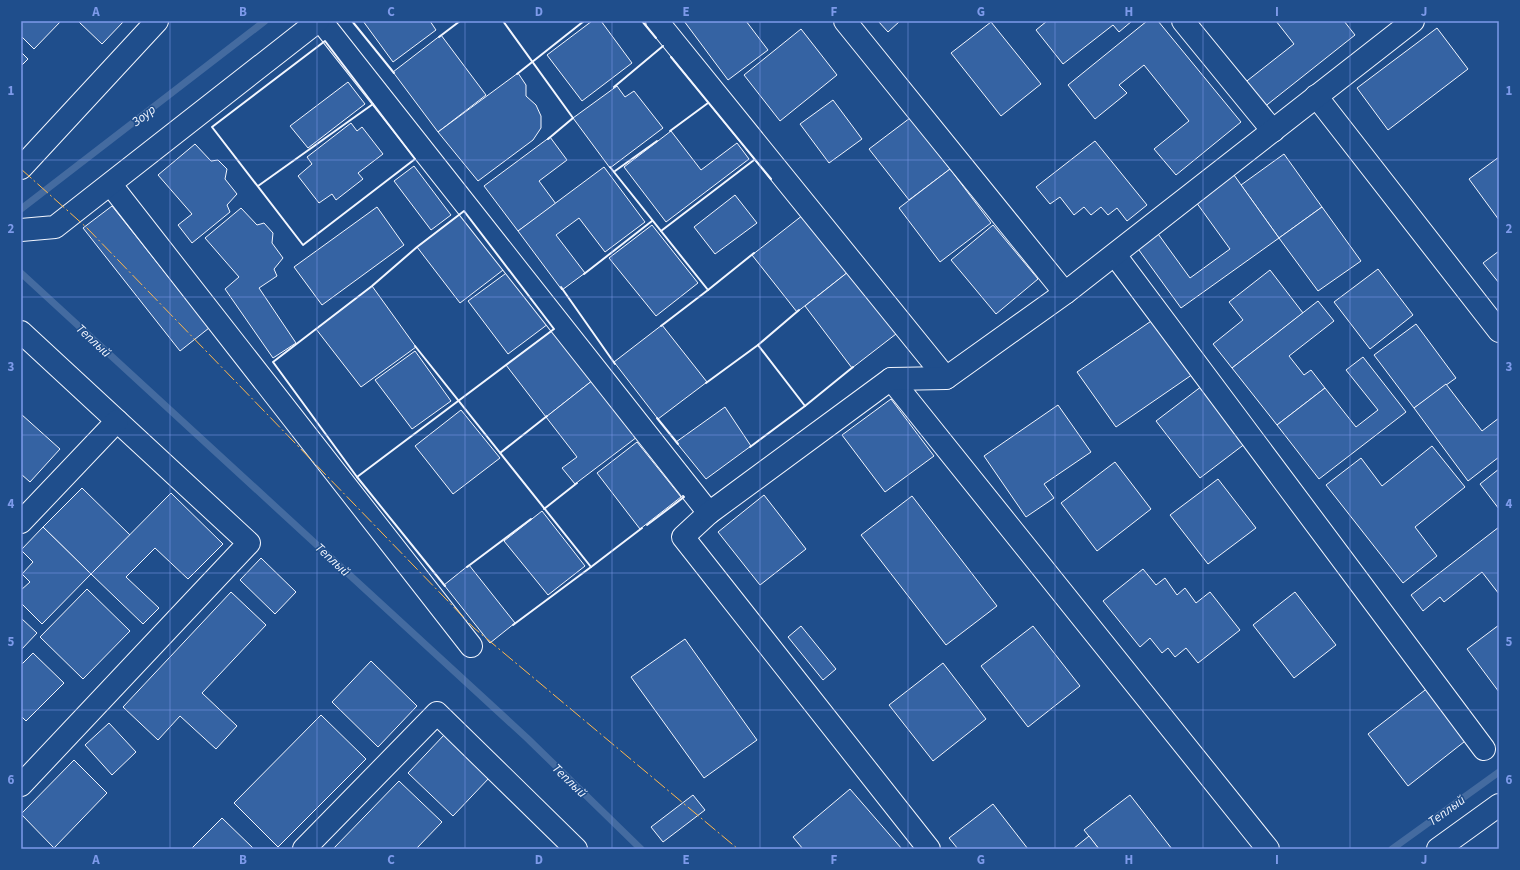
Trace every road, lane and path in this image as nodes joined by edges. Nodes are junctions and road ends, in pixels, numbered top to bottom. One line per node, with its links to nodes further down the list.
1 (157, 21): 10 (street)
2 (318, 21): 11 (street)
3 (321, 21): 20 (street)
4 (657, 21): 17 (street)
5 (845, 21): 14 (street)
6 (1183, 21): 9 (street)
7 (1412, 21): 8 (street)
8 (1316, 96): 9 (street); 15 (street)
9 (1273, 131): 13 (street)
10 (21, 168)
11 (111, 185): 12 (street); 22 (street)
12 (21, 230)
13 (1115, 254): 14 (street); 23 (street)
14 (1065, 293): 17 (street)
15 (1499, 331)
16 (21, 332): 19 (street)
17 (946, 378): 18 (street)
18 (891, 379): 20 (street); 29 (street)
19 (117, 421): 21 (street); 24 (street)
20 (708, 513): 28 (street)
21 (21, 522)
22 (471, 646)
23 (1484, 748)
24 (21, 785)
25 (1499, 805): 30 (street)
26 (304, 849): 27 (street)
27 (576, 849)
28 (929, 849)
29 (1268, 849)
30 (1438, 849)

